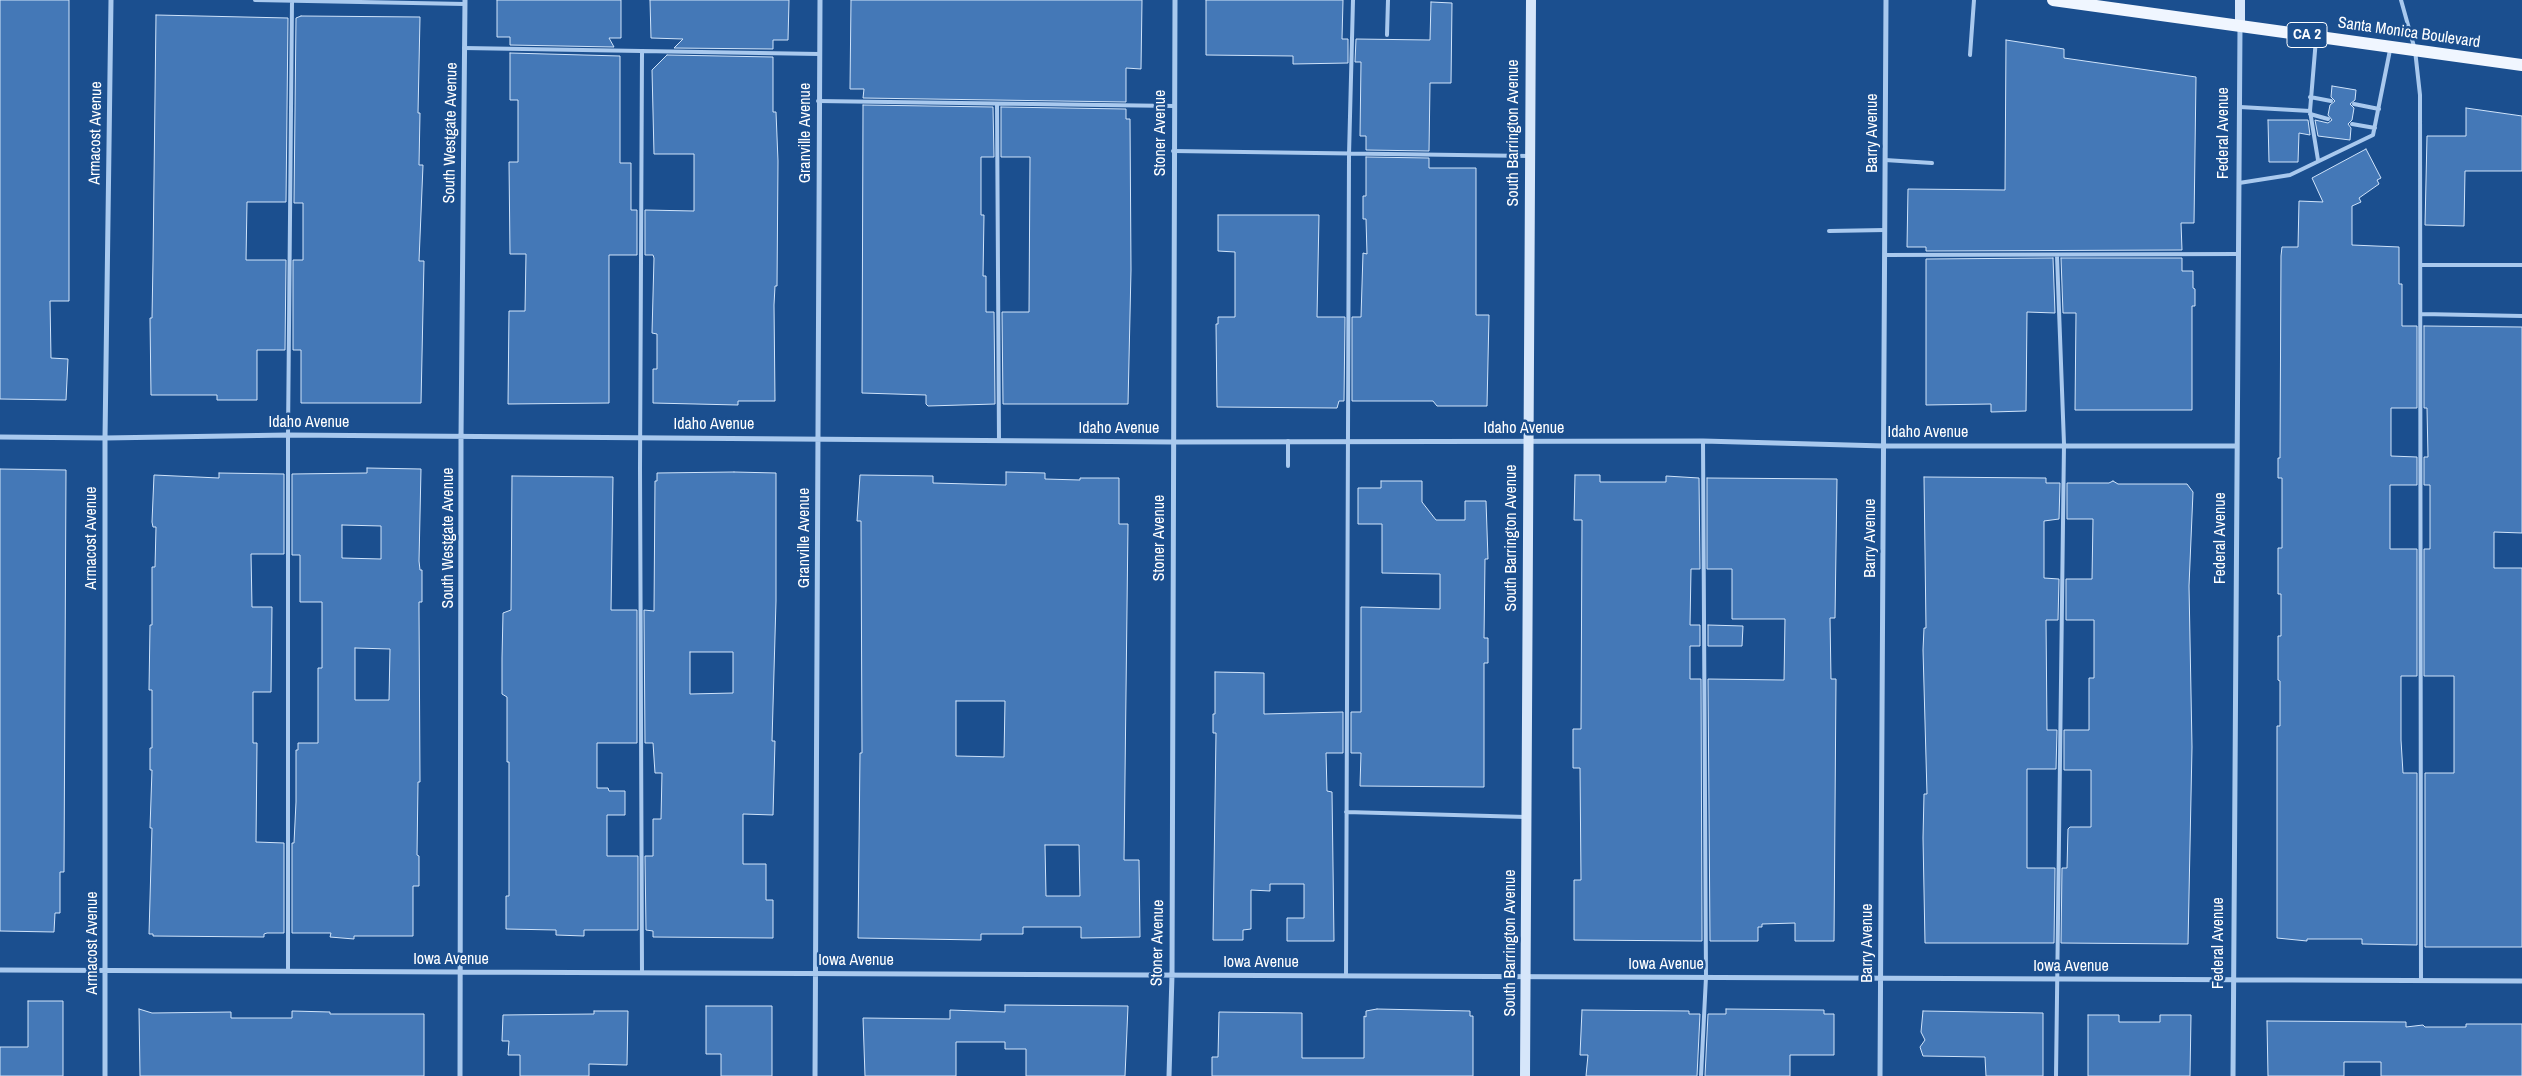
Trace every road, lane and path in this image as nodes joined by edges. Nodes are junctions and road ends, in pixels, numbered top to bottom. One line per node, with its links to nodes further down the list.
1 (110, 0): 56 (street, Armacost Avenue)
2 (255, 0): 12 (lane)
3 (820, 0): 22 (street, Granville Avenue)
4 (1174, 0): 30 (street, Stoner Avenue)
5 (1353, 0): 38 (lane)
6 (1388, 0): 16 (lane)
7 (1530, 0): 39 (street, South Barrington Avenue)
8 (1886, 0): 40 (street, Barry Avenue)
9 (1974, 0): 23 (lane)
10 (2240, 0): 15 (street, Federal Avenue)
11 (2401, 0): 20 (lane)
12 (292, 1): 14 (lane); 53 (lane)
13 (2060, 1): 15 (main road, Santa Monica Boulevard / CA 2)
14 (465, 2): 19 (street, South Westgate Avenue)
15 (2240, 26): 17 (main road, Santa Monica Boulevard / CA 2); 31 (street, Federal Avenue)
16 (1387, 35)
17 (2316, 36): 18 (main road, Santa Monica Boulevard / CA 2); 25 (lane)
18 (2391, 46): 20 (main road, Santa Monica Boulevard / CA 2); 32 (lane)
19 (464, 48): 21 (lane); 57 (street, South Westgate Avenue)
20 (2415, 50): 24 (main road, Santa Monica Boulevard / CA 2); 49 (lane)
21 (642, 51): 22 (lane); 55 (lane)
22 (819, 54): 27 (street, Granville Avenue)
23 (1970, 55)
24 (2522, 65)
25 (2310, 97): 26 (lane); 33 (lane)
26 (2331, 100)
27 (818, 101): 28 (lane); 58 (street, Granville Avenue)
28 (997, 104): 30 (lane); 60 (lane)
29 (2354, 104): 32 (lane)
30 (1174, 106): 37 (street, Stoner Avenue)
31 (2240, 107): 33 (lane); 43 (street, Federal Avenue)
32 (2379, 109): 36 (lane)
33 (2310, 113): 34 (lane); 41 (lane)
34 (2328, 119)
35 (2352, 124): 36 (lane)
36 (2375, 128): 41 (lane)
37 (1173, 151): 38 (lane); 63 (street, Stoner Avenue)
38 (1349, 155): 39 (lane); 59 (lane)
39 (1529, 156): 64 (street, South Barrington Avenue)
40 (1885, 160): 42 (lane); 44 (street, Barry Avenue)
41 (2318, 160): 43 (lane)
42 (1932, 163)
43 (2239, 183): 46 (street, Federal Avenue)
44 (1885, 230): 45 (lane); 47 (street, Barry Avenue)
45 (1829, 231)
46 (2238, 254): 48 (lane); 67 (street, Federal Avenue)
47 (1885, 255): 48 (lane); 66 (street, Barry Avenue)
48 (2057, 256): 65 (lane)
49 (2421, 265): 50 (lane); 51 (lane)
50 (2522, 265)
51 (2422, 314): 52 (lane); 84 (lane)
52 (2522, 316)
53 (288, 435): 56 (street, Idaho Avenue); 57 (street, Idaho Avenue); 73 (lane)
54 (0, 437): 56 (street, Idaho Avenue)
55 (640, 437): 57 (street, Idaho Avenue); 58 (street, Idaho Avenue); 75 (lane)
56 (105, 438): 72 (street, Armacost Avenue)
57 (461, 438): 74 (street, South Westgate Avenue)
58 (818, 438): 60 (street, Idaho Avenue); 76 (street, Granville Avenue)
59 (1348, 440): 61 (street, Idaho Avenue); 64 (street, Idaho Avenue); 69 (lane)
60 (999, 441): 63 (street, Idaho Avenue)
61 (1288, 441): 63 (street, Idaho Avenue); 68 (lane)
62 (1703, 441): 64 (street, Idaho Avenue); 66 (street, Idaho Avenue); 80 (lane)
63 (1173, 442): 77 (street, Stoner Avenue)
64 (1528, 442): 70 (street, South Barrington Avenue)
65 (2064, 444): 66 (street, Idaho Avenue); 67 (street, Idaho Avenue); 82 (lane)
66 (1884, 446): 81 (street, Barry Avenue)
67 (2237, 446): 83 (street, Federal Avenue)
68 (1288, 466)
69 (1346, 812): 70 (lane); 78 (lane)
70 (1526, 817): 79 (street, South Barrington Avenue)
71 (0, 970): 72 (street, Iowa Avenue)
72 (106, 970): 73 (street, Iowa Avenue); 86 (street, Armacost Avenue)
73 (288, 971): 74 (street, Iowa Avenue)
74 (461, 972): 75 (street, Iowa Avenue); 87 (street, South Westgate Avenue)
75 (642, 973): 76 (street, Iowa Avenue)
76 (815, 973): 77 (street, Iowa Avenue); 88 (street, Granville Avenue)
77 (1172, 975): 78 (street, Iowa Avenue); 89 (street, Stoner Avenue)
78 (1346, 976): 79 (street, Iowa Avenue)
79 (1526, 977): 80 (street, Iowa Avenue); 90 (street, South Barrington Avenue)
80 (1706, 977): 81 (street, Iowa Avenue); 91 (lane)
81 (1880, 978): 82 (street, Iowa Avenue); 92 (street, Barry Avenue)
82 (2056, 979): 83 (street, Iowa Avenue); 93 (lane)
83 (2234, 980): 84 (street, Iowa Avenue); 94 (street, Federal Avenue)
84 (2421, 981): 85 (street, Iowa Avenue)
85 (2522, 981)
86 (105, 1076)
87 (460, 1076)
88 (815, 1076)
89 (1169, 1076)
90 (1525, 1076)
91 (1701, 1076)
92 (1880, 1076)
93 (2056, 1076)
94 (2233, 1076)

